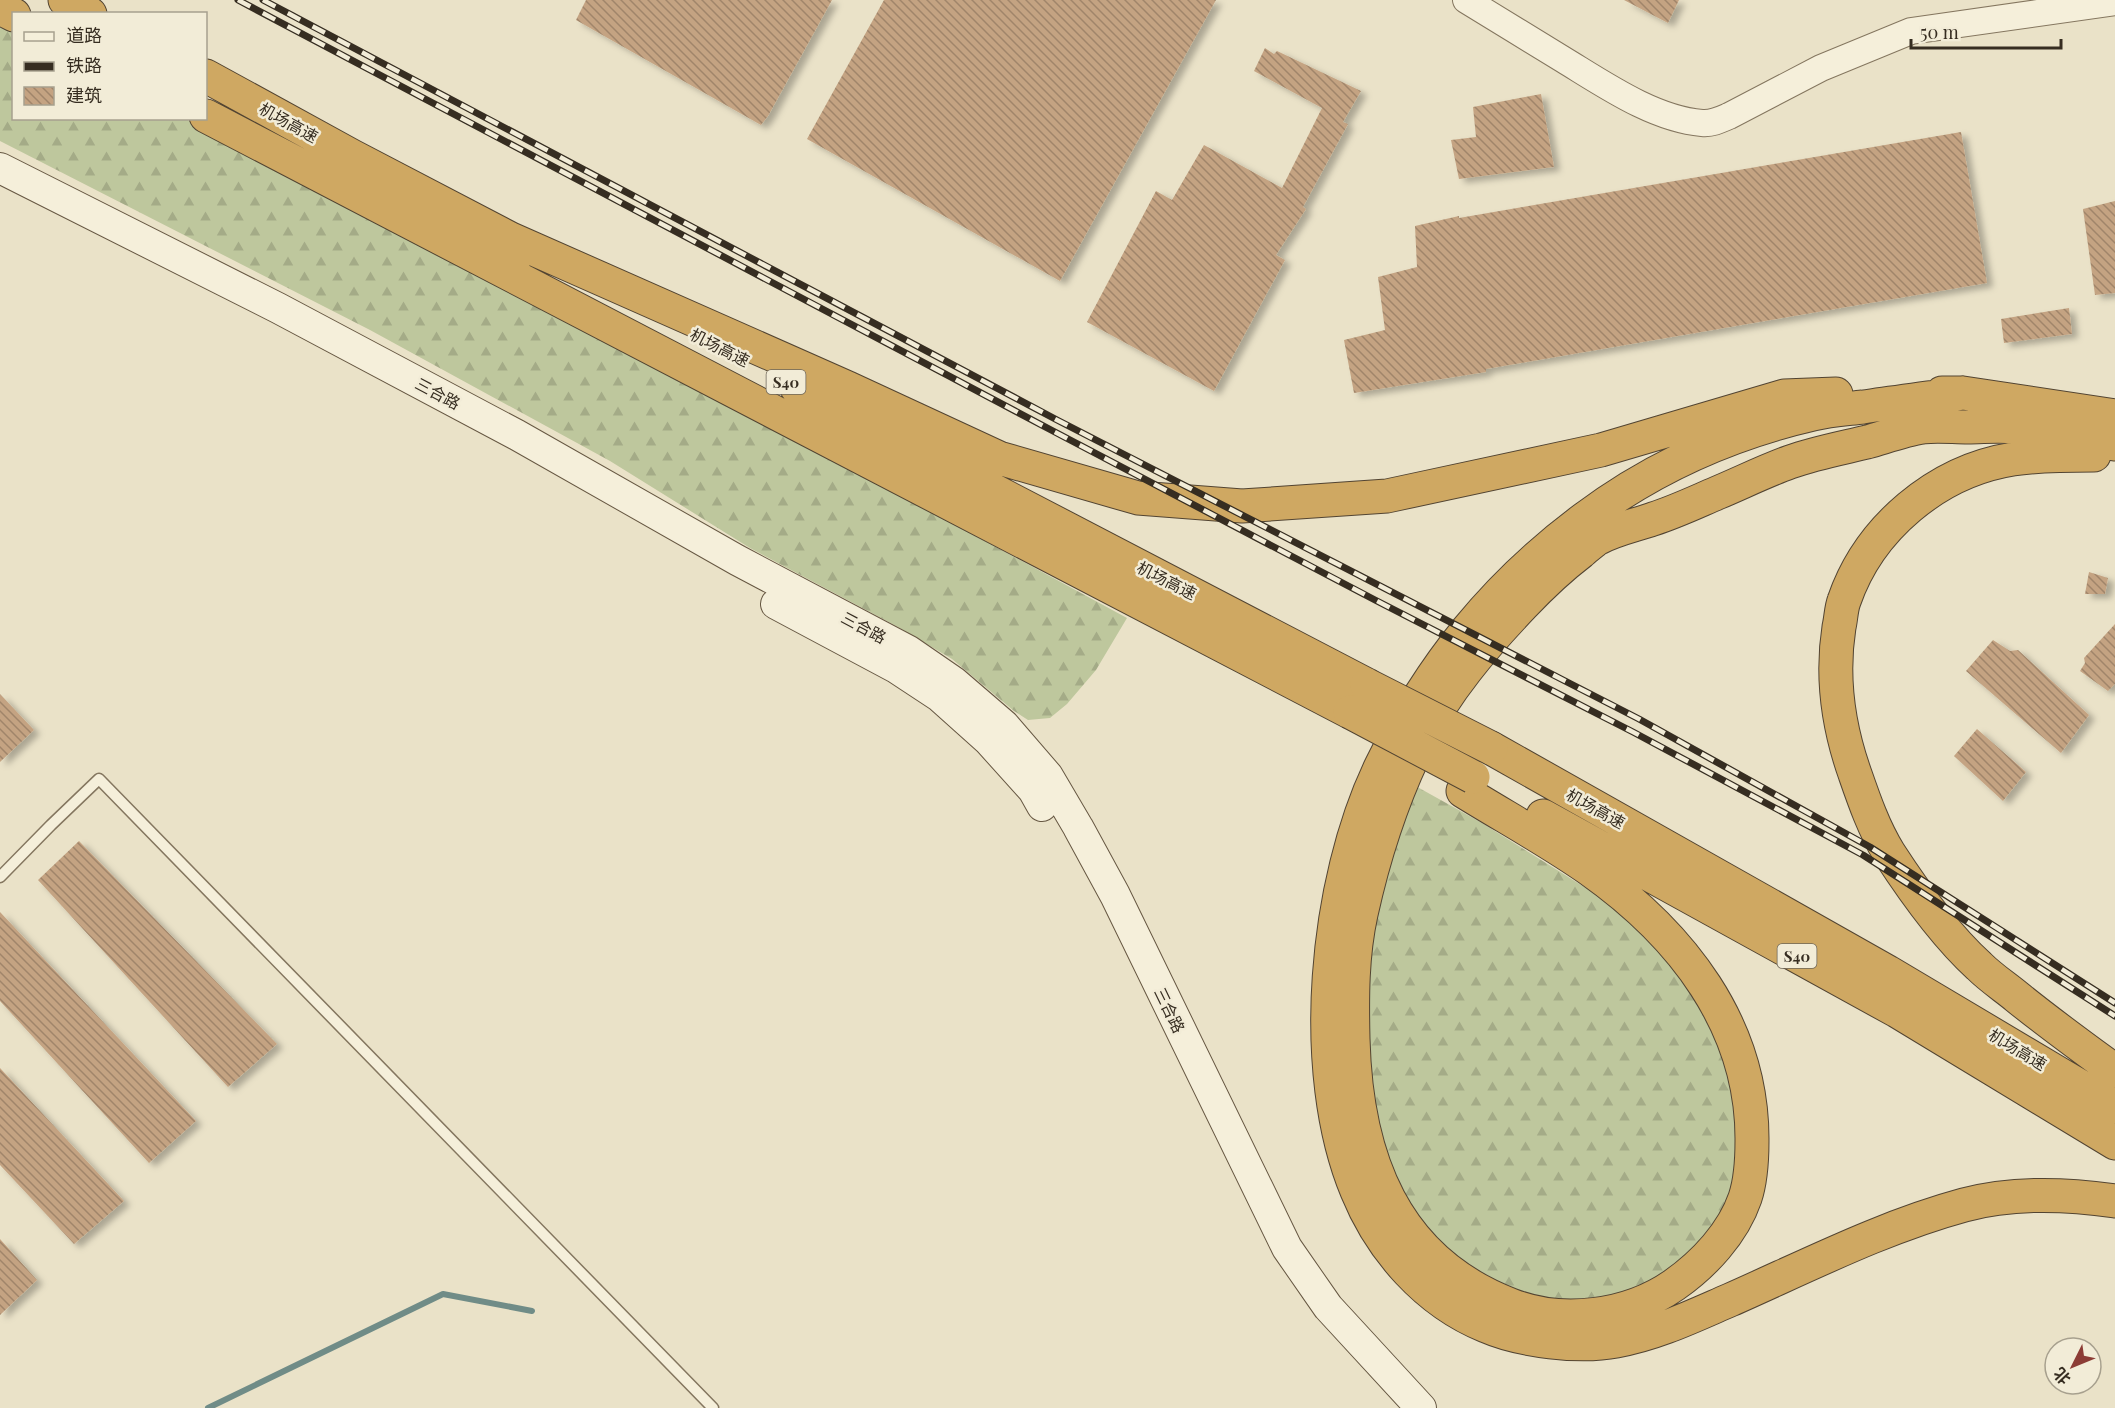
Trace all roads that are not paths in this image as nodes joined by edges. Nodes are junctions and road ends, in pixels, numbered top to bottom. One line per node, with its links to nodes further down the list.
1 (65, 0): 4 (highway)
2 (1466, 0): 3 (street)
3 (2115, 2)
4 (86, 12)
5 (207, 77): 9 (highway, 机场高速 / S40)
6 (207, 118): 14 (highway, 机场高速 / S40, bridge)
7 (0, 168): 22 (main road, 三合路)
8 (0, 192): 21 (main road, 三合路)
9 (512, 239): 10 (highway); 17 (highway, 机场高速 / S40, bridge)
10 (1963, 393): 11 (highway); 19 (highway)
11 (2115, 416)
12 (2115, 444): 14 (highway)
13 (2115, 455): 16 (highway)
14 (1468, 784): 18 (highway, 机场高速 / S40)
15 (0, 877): 20 (lane)
16 (2115, 1071)
17 (2115, 1107)
18 (2115, 1143)
19 (2115, 1201)
20 (713, 1408)
21 (1393, 1408)
22 (1421, 1408)

